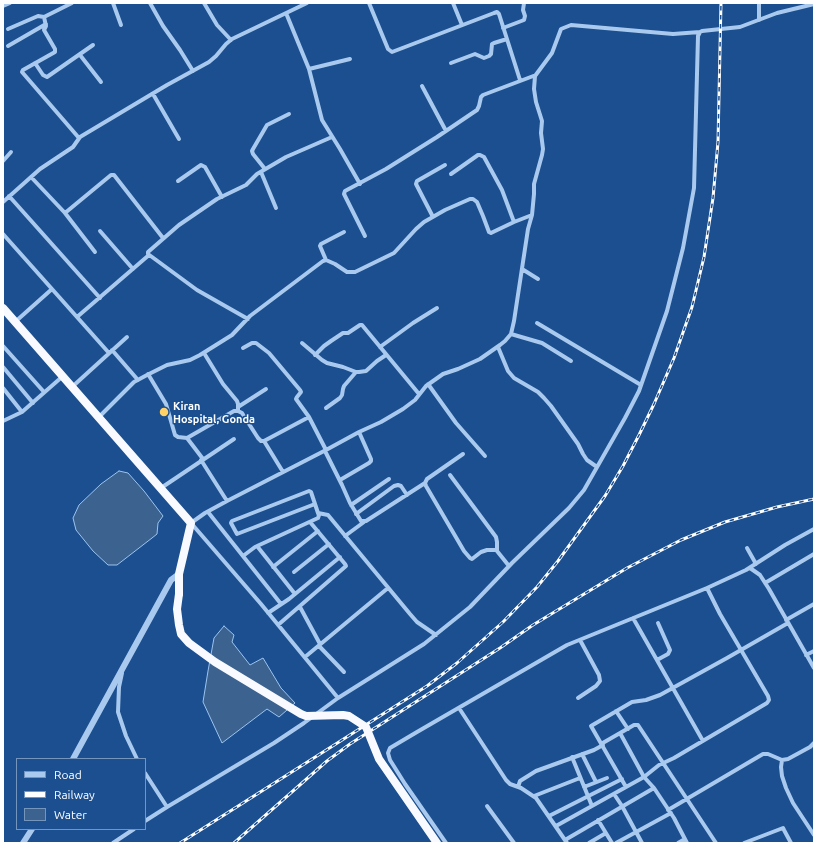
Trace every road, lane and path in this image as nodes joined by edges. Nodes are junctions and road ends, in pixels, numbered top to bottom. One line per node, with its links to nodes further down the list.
1 (10, 3): 12 (street)
2 (72, 3): 14 (street)
3 (113, 3): 18 (street)
4 (150, 3): 31 (street)
5 (204, 3): 23 (street)
6 (307, 3): 13 (street)
7 (369, 3): 17 (street)
8 (453, 3): 17 (street)
9 (524, 3): 19 (street)
10 (759, 3): 15 (street)
11 (814, 4): 15 (street)
12 (3, 6)
13 (286, 13): 23 (street); 30 (street)
14 (44, 17): 16 (street); 20 (street)
15 (760, 20): 21 (street)
16 (46, 24): 25 (street); 28 (street)
17 (462, 24): 19 (street)
18 (121, 25)
19 (503, 28): 22 (street)
20 (8, 29)
21 (700, 32): 32 (street); 95 (street)
22 (506, 39): 29 (street); 33 (street)
23 (231, 40): 31 (street)
24 (93, 45): 26 (street)
25 (8, 46)
26 (80, 55): 28 (street); 34 (street)
27 (350, 59): 30 (street)
28 (35, 63): 40 (street)
29 (451, 63)
30 (309, 69): 39 (street)
31 (193, 71): 36 (street)
32 (536, 75): 33 (street); 55 (street)
33 (520, 80): 38 (street)
34 (101, 82)
35 (422, 86): 38 (street)
36 (153, 94): 40 (street); 41 (street)
37 (289, 114): 45 (street)
38 (446, 131): 49 (street)
39 (332, 137): 45 (street); 49 (street)
40 (78, 138): 47 (street)
41 (179, 138)
42 (11, 152): 43 (street)
43 (3, 161)
44 (445, 165): 56 (street)
45 (263, 171): 51 (street); 53 (street)
46 (451, 174): 57 (street)
47 (31, 177): 50 (street); 54 (street)
48 (178, 181): 51 (street)
49 (360, 184): 61 (street)
50 (10, 196): 52 (street); 70 (street)
51 (222, 197): 62 (street)
52 (3, 202)
53 (276, 208)
54 (65, 213): 62 (street); 63 (street)
55 (532, 215): 57 (street); 67 (street)
56 (433, 217): 57 (street); 65 (street)
57 (514, 222)
58 (100, 231): 66 (street)
59 (344, 232): 65 (street)
60 (3, 234): 69 (street)
61 (365, 236)
62 (163, 238): 64 (street)
63 (94, 252)
64 (149, 255): 66 (street); 74 (street)
65 (326, 260): 74 (street)
66 (133, 269): 70 (street)
67 (522, 269): 68 (street); 77 (street)
68 (538, 279)
69 (52, 289): 73 (street); 75 (street)
70 (100, 298): 73 (street)
71 (3, 308): 75 (highway)
72 (437, 308): 81 (street)
73 (77, 317): 84 (street)
74 (248, 319): 85 (street)
75 (15, 322): 92 (highway)
76 (537, 323): 95 (street)
77 (511, 334): 82 (street); 88 (street)
78 (127, 337): 84 (street)
79 (302, 343): 86 (street)
80 (3, 346): 99 (street)
81 (380, 347): 86 (street); 87 (street)
82 (498, 347): 94 (street); 116 (street)
83 (243, 348): 106 (street)
84 (111, 351): 93 (street); 96 (street)
85 (204, 353): 91 (street); 103 (street)
86 (315, 355): 90 (street)
87 (386, 355): 90 (street); 100 (street)
88 (571, 361)
89 (3, 367): 101 (street)
90 (356, 372): 102 (street)
91 (148, 374): 93 (street); 109 (street)
92 (63, 376): 96 (highway); 99 (street)
93 (138, 380): 105 (street)
94 (428, 384): 100 (street); 114 (street)
95 (641, 385): 116 (street)
96 (72, 387): 105 (highway)
97 (3, 388): 104 (street)
98 (266, 389): 103 (street)
99 (44, 392): 101 (street)
100 (419, 394): 108 (street)
101 (33, 403): 104 (street)
102 (326, 408)
103 (238, 409): 109 (street); 111 (street)
104 (22, 412): 107 (street)
105 (99, 417): 122 (highway)
106 (309, 417): 111 (street); 112 (street)
107 (3, 421)
108 (359, 432): 112 (street); 120 (street)
109 (188, 438): 115 (street)
110 (234, 438): 115 (street)
111 (264, 441): 117 (street)
112 (326, 450): 117 (street); 120 (street)
113 (463, 454): 121 (street)
114 (485, 456)
115 (202, 460): 122 (street); 124 (street)
116 (597, 467): 144 (street)
117 (283, 472): 124 (street)
118 (450, 475): 139 (street)
119 (389, 479): 126 (street)
120 (340, 480): 126 (street)
121 (425, 483): 123 (street); 139 (street)
122 (161, 488): 132 (highway)
123 (407, 494): 129 (street); 131 (street)
124 (227, 501): 127 (street)
125 (315, 504): 125 (street); 128 (street)
126 (351, 505): 129 (street)
127 (208, 512): 132 (street); 141 (street)
128 (318, 513): 130 (street); 135 (street)
129 (356, 514): 131 (street)
130 (310, 522): 134 (street); 137 (street)
131 (364, 522): 135 (street)
132 (191, 523): 148 (highway); 156 (street)
133 (814, 529): 143 (street)
134 (318, 531): 136 (street); 145 (street)
135 (345, 536): 150 (street)
136 (329, 544): 142 (street); 147 (street)
137 (257, 546): 141 (street); 145 (street)
138 (747, 548): 143 (street)
139 (497, 550): 144 (street)
140 (814, 554): 149 (street)
141 (243, 556): 153 (street)
142 (340, 557): 152 (street); 155 (street)
143 (756, 564): 146 (street)
144 (509, 566): 161 (street)
145 (273, 567): 152 (street)
146 (750, 568): 149 (street); 151 (street)
147 (294, 572)
148 (180, 574): 169 (street); 220 (highway, bridge)
149 (765, 582): 158 (street)
150 (388, 588): 161 (street); 163 (street)
151 (707, 588): 157 (street); 164 (street)
152 (295, 594): 153 (street)
153 (281, 604): 156 (street)
154 (814, 604): 158 (street)
155 (300, 607): 160 (street); 163 (street)
156 (268, 613): 160 (street)
157 (633, 618): 162 (street); 168 (street)
158 (787, 621): 164 (street); 166 (street)
159 (658, 623): 168 (street)
160 (278, 625): 167 (street)
161 (436, 635): 173 (street)
162 (580, 640): 174 (street); 175 (street)
163 (319, 645): 167 (street); 171 (street)
164 (741, 650): 172 (street); 179 (street)
165 (814, 651): 166 (street)
166 (806, 655): 170 (street)
167 (305, 657): 173 (street)
168 (657, 660): 172 (street)
169 (123, 666): 184 (street); 185 (street)
170 (814, 668)
171 (344, 672)
172 (673, 688): 176 (street); 179 (street)
173 (338, 698): 205 (street)
174 (578, 698)
175 (459, 708): 194 (street); 221 (street)
176 (616, 711): 177 (street); 181 (street)
177 (628, 729): 178 (street); 187 (street)
178 (620, 733): 181 (street); 189 (street)
179 (703, 742): 187 (street)
180 (814, 743): 186 (street)
181 (602, 745): 182 (street); 192 (street)
182 (582, 754): 183 (street); 193 (street)
183 (572, 757): 190 (street); 194 (street)
184 (74, 758)
185 (137, 758)
186 (782, 760): 201 (street); 215 (street)
187 (663, 763): 189 (street); 201 (street)
188 (146, 775): 205 (street)
189 (644, 776): 196 (street); 197 (street)
190 (580, 778): 195 (street); 199 (street)
191 (607, 778): 193 (street)
192 (622, 779): 196 (street); 200 (street)
193 (596, 782): 195 (street)
194 (518, 787): 199 (street)
195 (584, 787): 200 (street)
196 (626, 787): 198 (street)
197 (654, 788): 204 (street); 206 (street)
198 (614, 794): 203 (street); 204 (street)
199 (534, 796): 207 (street)
200 (588, 796): 203 (street); 207 (street)
201 (687, 799): 206 (street); 228 (street)
202 (487, 806): 222 (street)
203 (592, 806): 210 (street)
204 (622, 806): 209 (street); 213 (street)
205 (167, 807): 208 (street)
206 (670, 812): 213 (street); 217 (street)
207 (549, 816): 210 (street)
208 (146, 820)
209 (598, 820): 214 (street); 216 (street)
210 (556, 826): 216 (street)
211 (31, 830): 218 (street)
212 (132, 830): 219 (street)
213 (636, 832): 225 (street); 226 (street)
214 (606, 833): 223 (street); 224 (street)
215 (814, 835)
216 (566, 841)
217 (686, 841): 227 (street)
218 (23, 843)
219 (113, 843)
220 (437, 843)
221 (446, 843)
222 (514, 843)
223 (589, 843)
224 (612, 843)
225 (616, 843)
226 (642, 843)
227 (678, 843)
228 (716, 843)
229 (744, 843): 230 (street)
230 (791, 843)

